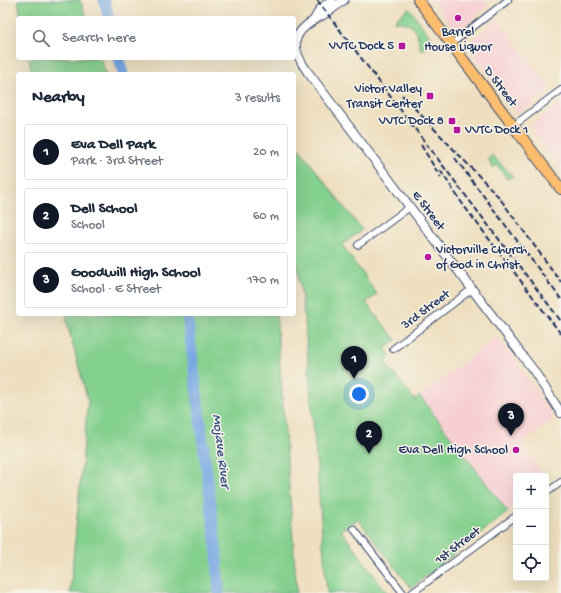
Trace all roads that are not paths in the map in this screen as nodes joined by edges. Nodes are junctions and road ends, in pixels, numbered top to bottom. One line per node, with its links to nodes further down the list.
1 (332, 0): 5 (street)
2 (344, 0): 5 (street)
3 (418, 0): 7 (main road, D Street)
4 (508, 0): 7 (street)
5 (315, 18): 6 (street)
6 (296, 39)
7 (451, 44): 10 (main road, D Street)
8 (296, 54): 12 (street, E Street)
9 (561, 90): 10 (street)
10 (513, 126): 11 (main road, D Street)
11 (561, 189)
12 (410, 206): 13 (street); 14 (street, E Street)
13 (358, 245)
14 (472, 289): 15 (street, 3rd Street); 16 (street, E Street)
15 (393, 349)
16 (561, 413)
17 (561, 482): 18 (street)
18 (549, 491)
19 (513, 518): 22 (street, 1st Street)
20 (354, 529): 21 (street)
21 (403, 593)
22 (412, 593)

